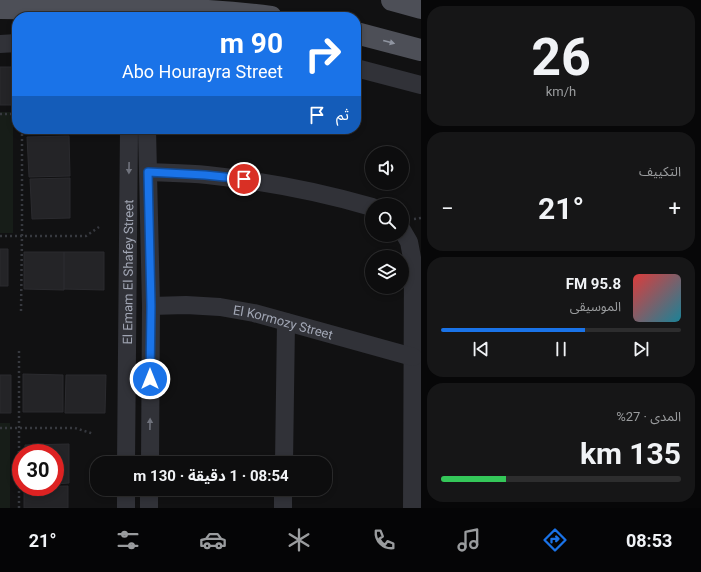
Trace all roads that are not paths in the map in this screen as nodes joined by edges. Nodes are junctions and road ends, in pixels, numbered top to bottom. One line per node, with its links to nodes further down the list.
1 (392, 0): 3 (main road)
2 (0, 8): 4 (main road)
3 (421, 8)
4 (223, 12)
5 (361, 34): 8 (main road, one-way to 8)
6 (12, 43): 7 (street)
7 (0, 44)
8 (421, 50)
9 (361, 69): 10 (street)
10 (421, 85)
11 (129, 134): 19 (street, El Emam El Shafey Street, one-way to 19)
12 (147, 134): 13 (street, El Emam El Shafey Street)
13 (148, 172): 14 (street); 16 (street, El Emam El Shafey Street)
14 (365, 205)
15 (409, 240): 18 (street)
16 (151, 306): 17 (street, El Kormozy Street); 20 (street, El Emam El Shafey Street, one-way to 16)
17 (286, 322): 18 (street, El Kormozy Street); 21 (street)
18 (413, 357): 28 (street)
19 (126, 456)
20 (150, 456)
21 (284, 456)
22 (126, 496): 25 (street)
23 (149, 496): 26 (street)
24 (284, 496): 27 (street)
25 (126, 508)
26 (149, 508)
27 (283, 508)
28 (412, 508)

